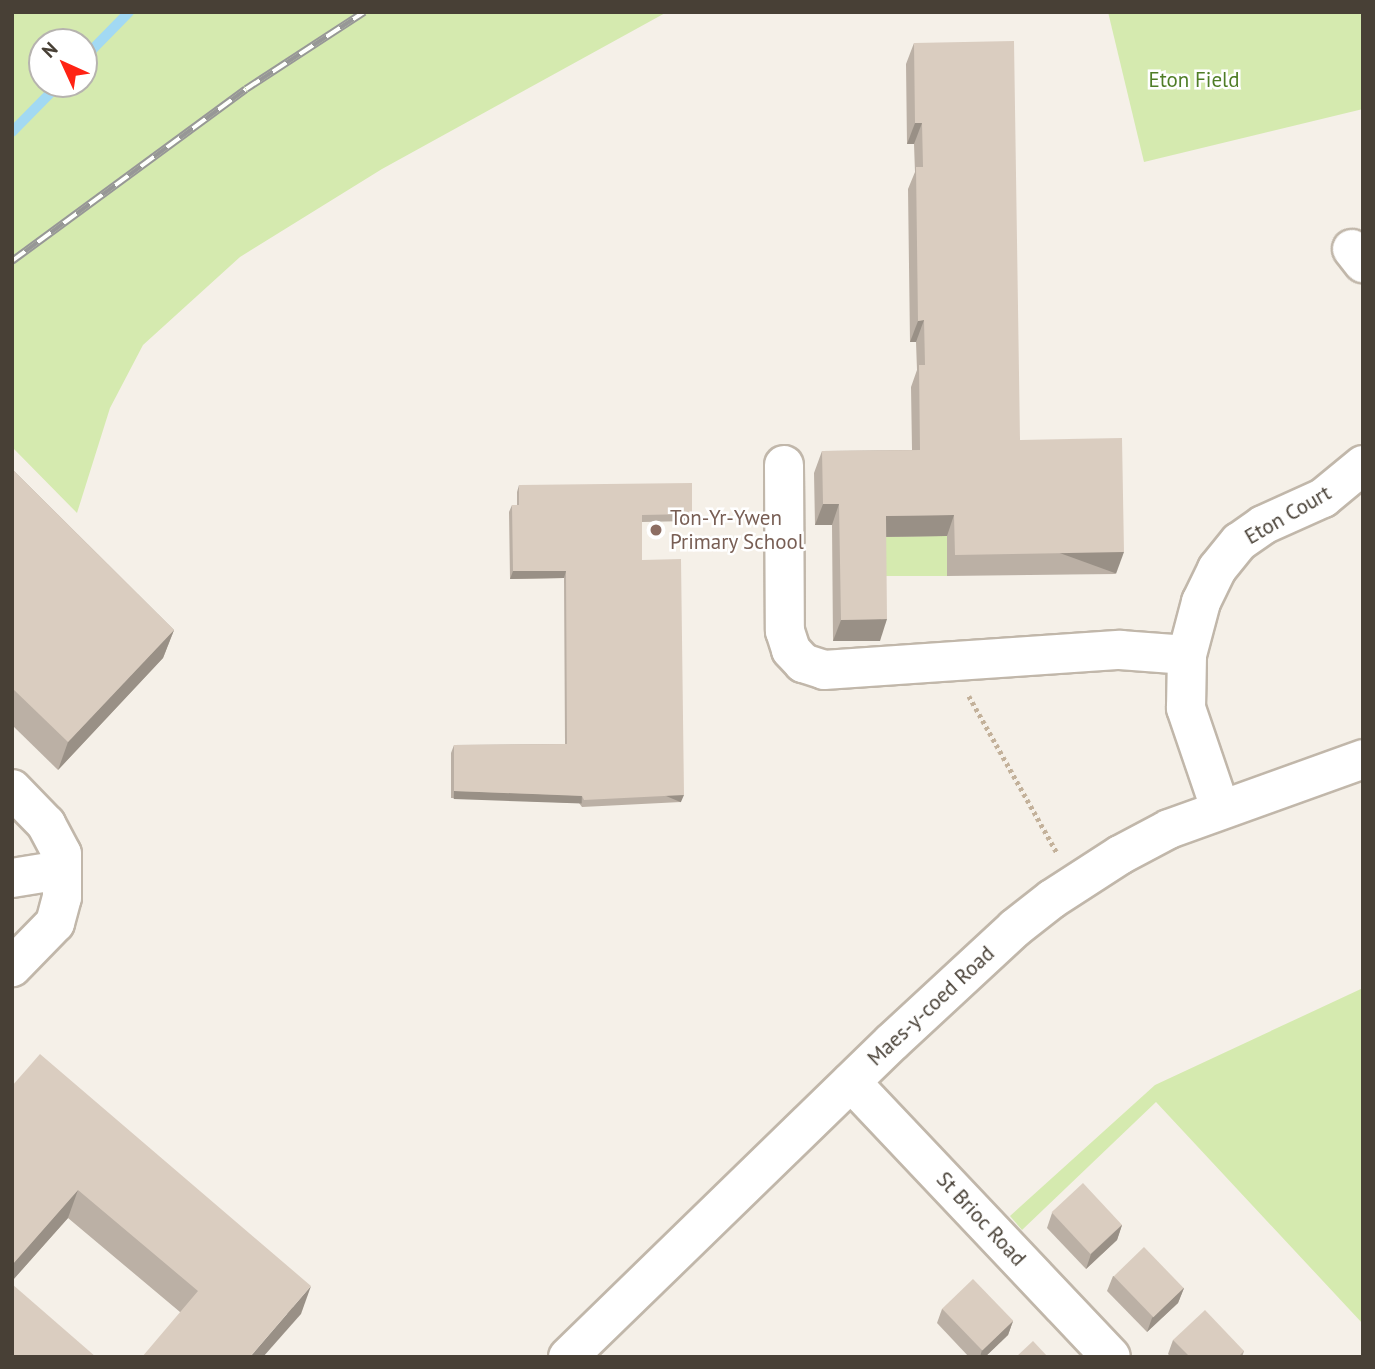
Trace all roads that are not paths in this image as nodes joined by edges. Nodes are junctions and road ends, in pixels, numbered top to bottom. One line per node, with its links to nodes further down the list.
1 (784, 465): 3 (street)
2 (1363, 466): 3 (street, Eton Court)
3 (1186, 655): 6 (street, Eton Court)
4 (1363, 760): 6 (street, Maes-y-coed Road)
5 (12, 789): 7 (street)
6 (1220, 808): 10 (street, Maes-y-coed Road)
7 (61, 870): 8 (street); 9 (street)
8 (12, 878)
9 (12, 967)
10 (850, 1082): 11 (street, Maes-y-coed Road); 12 (street, St Brioc Road)
11 (568, 1357)
12 (1111, 1357)

